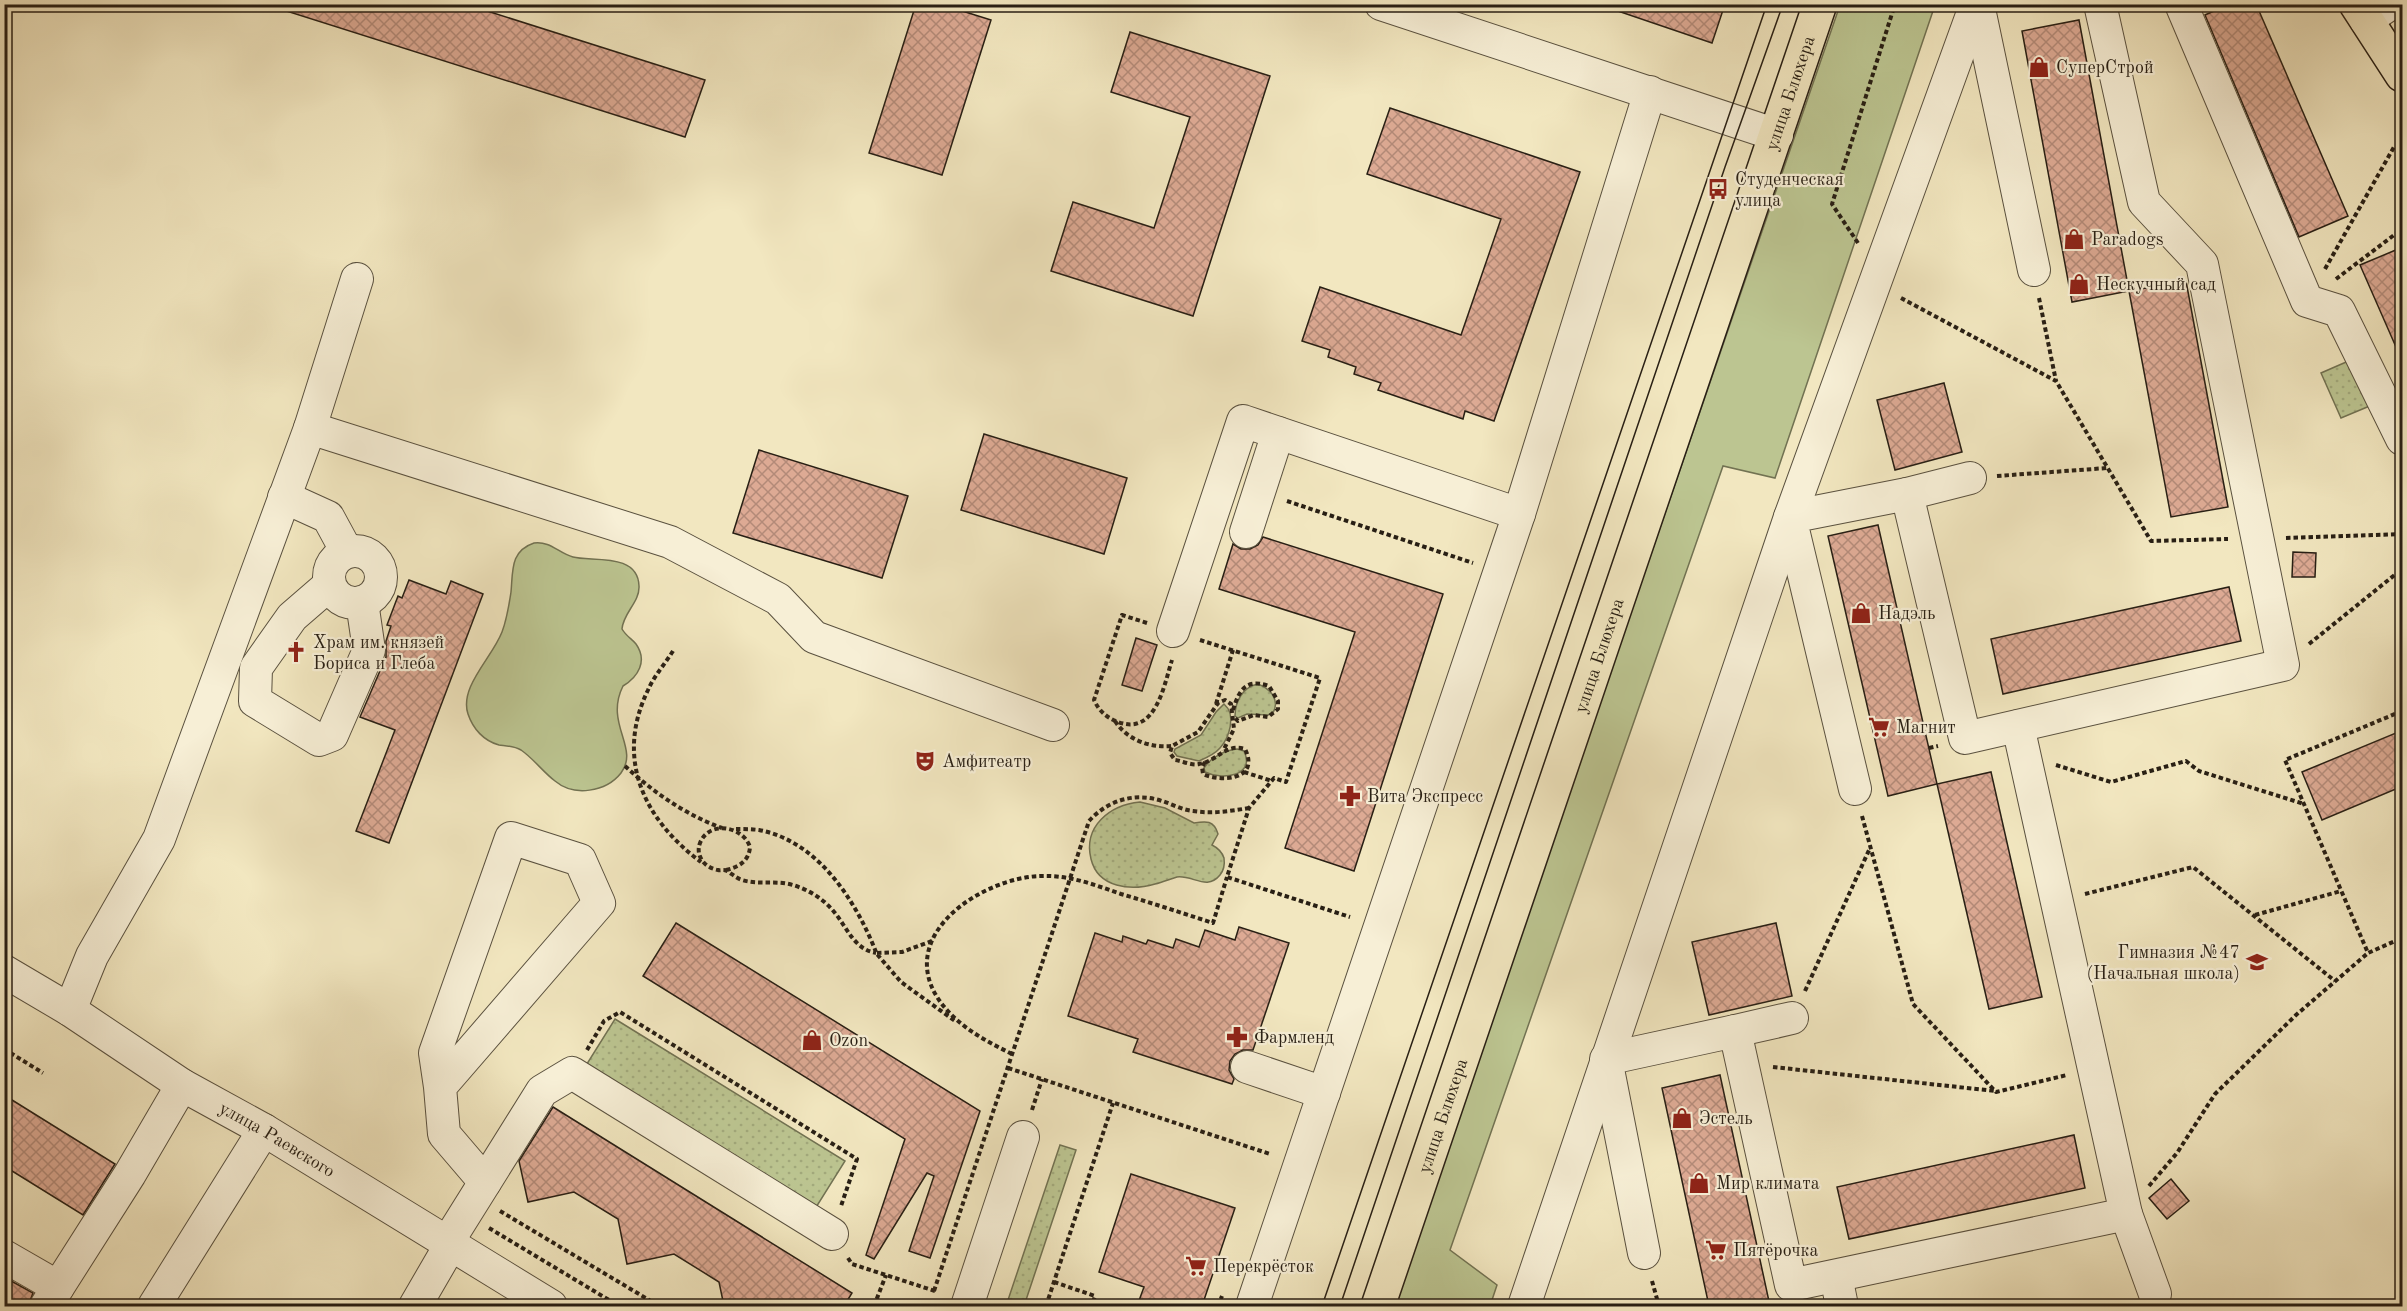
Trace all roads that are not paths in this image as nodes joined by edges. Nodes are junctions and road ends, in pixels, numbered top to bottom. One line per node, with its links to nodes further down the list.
1 (1381, 4): 8 (street)
2 (1820, 4): 9 (main road, улица Блюхера)
3 (1977, 4): 10 (street); 19 (street)
4 (2100, 4): 26 (street)
5 (2181, 4): 14 (street)
6 (2371, 10): 7 (main road)
7 (2403, 75)
8 (1650, 92): 9 (street); 18 (street)
9 (1777, 135): 54 (main road, улица Блюхера)
10 (2034, 270)
11 (357, 279): 12 (street)
12 (310, 428): 17 (street); 25 (street)
13 (1278, 433): 18 (street); 20 (street); 24 (street)
14 (2403, 439)
15 (1970, 478): 16 (street)
16 (1907, 494): 19 (street); 26 (street)
17 (284, 497): 21 (street); 29 (street)
18 (1519, 514): 36 (street)
19 (1790, 517): 27 (street); 32 (street)
20 (1246, 532)
21 (347, 552): 22 (street); 23 (street)
22 (329, 585): 23 (street); 23 (street)
23 (362, 603)
24 (1177, 632)
25 (1053, 725)
26 (2021, 740): 40 (street)
27 (1855, 789)
28 (4, 971): 29 (street, улица Раевского)
29 (70, 1010): 34 (street, улица Раевского)
30 (1792, 1018): 31 (street)
31 (1734, 1031): 32 (street); 47 (street)
32 (1606, 1059): 43 (street); 55 (street)
33 (1247, 1067): 36 (street)
34 (182, 1085): 37 (street, улица Раевского); 48 (street)
35 (440, 1087): 35 (street); 39 (street)
36 (1324, 1093): 53 (street)
37 (264, 1130): 42 (street, улица Раевского); 51 (street)
38 (1023, 1137): 50 (street)
39 (476, 1198): 41 (street); 42 (street)
40 (2126, 1214): 45 (street); 46 (street)
41 (832, 1234)
42 (447, 1243): 49 (street, улица Раевского); 52 (street)
43 (1644, 1253)
44 (4, 1256): 48 (street)
45 (1836, 1276): 47 (street); 56 (street)
46 (2155, 1294)
47 (1793, 1296)
48 (52, 1297)
49 (537, 1303)
50 (967, 1304)
51 (154, 1306)
52 (414, 1306)
53 (1252, 1306)
54 (1378, 1306)
55 (1524, 1306)
56 (1842, 1306)

